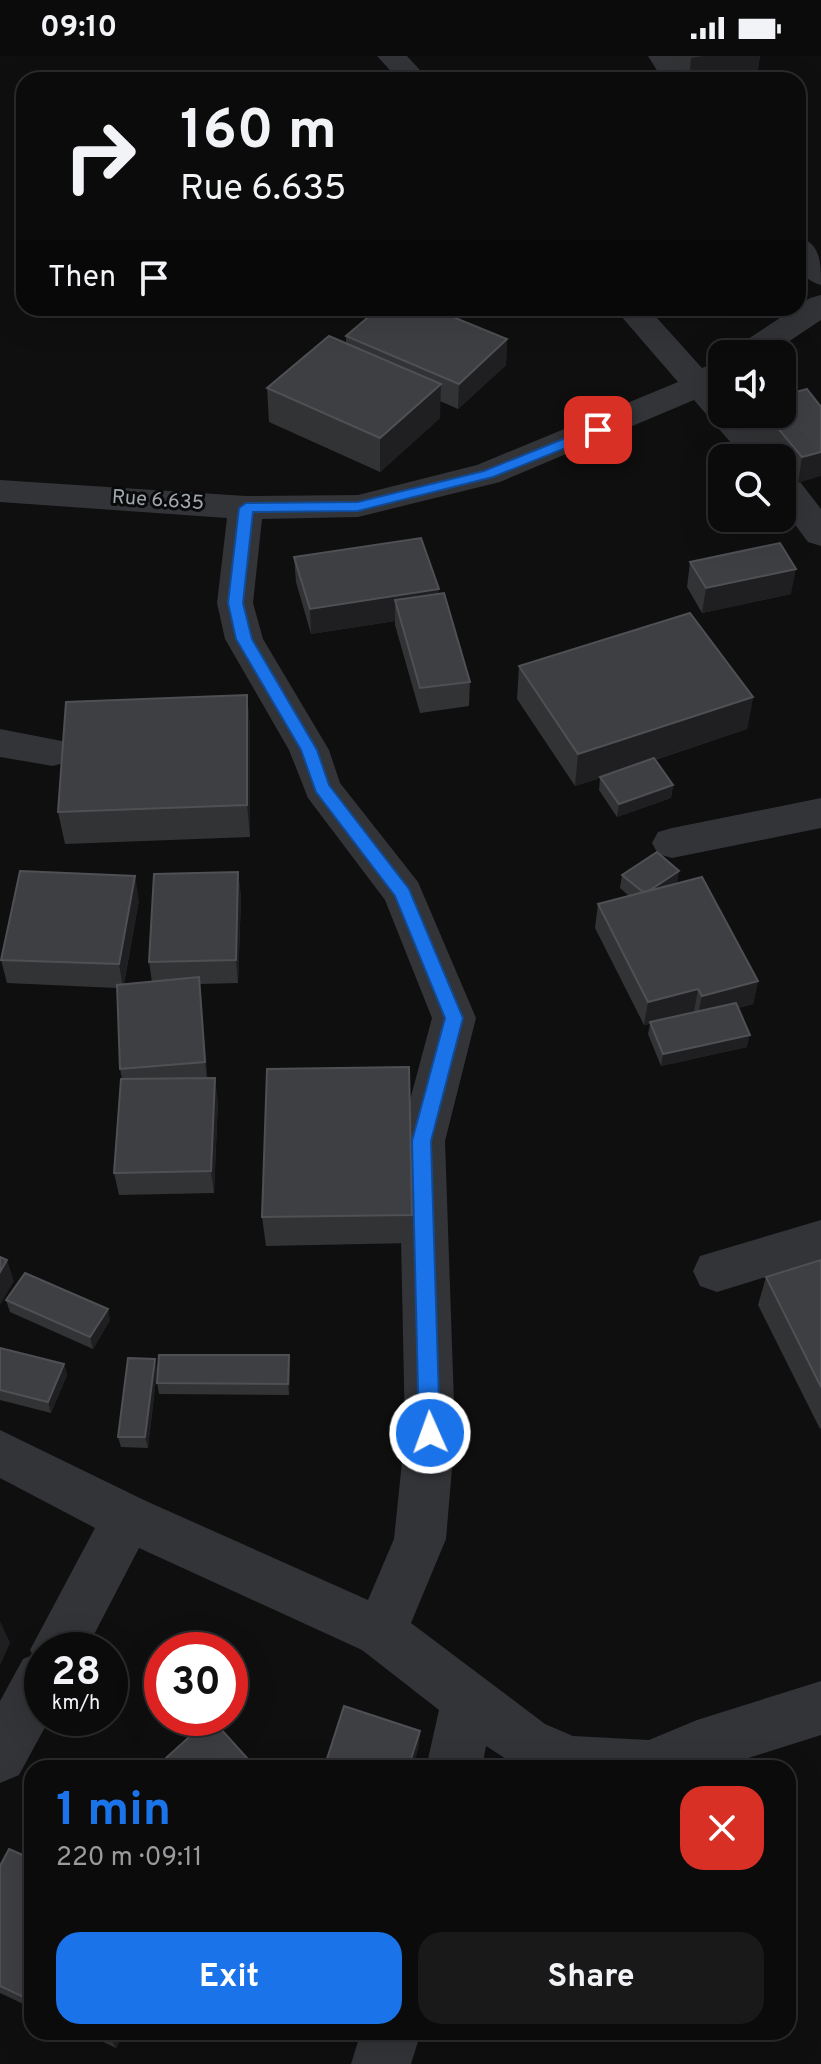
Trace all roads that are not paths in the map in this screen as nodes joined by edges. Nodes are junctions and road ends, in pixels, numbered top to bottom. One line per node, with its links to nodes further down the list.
1 (391, 56): 2 (street)
2 (407, 72)
3 (806, 256): 4 (street)
4 (821, 275)
5 (639, 316): 8 (street)
6 (805, 316): 7 (street)
7 (769, 340)
8 (708, 375)
9 (708, 379): 14 (street, Rue 6.635)
10 (737, 428): 11 (street)
11 (751, 444)
12 (0, 491): 14 (street, Rue 6.635)
13 (796, 501): 15 (street)
14 (246, 508): 25 (street)
15 (821, 534)
16 (0, 743): 17 (street)
17 (53, 752)
18 (821, 813): 19 (street)
19 (672, 843)
20 (821, 1240): 21 (street)
21 (717, 1271)
22 (0, 1453): 23 (street)
23 (128, 1518): 24 (street); 25 (street)
24 (67, 1632)
25 (381, 1632): 26 (street)
26 (469, 1698): 30 (street); 31 (street)
27 (821, 1708): 32 (street)
28 (24, 1711): 29 (street)
29 (0, 1756)
30 (456, 1760)
31 (565, 1760)
32 (667, 1760)
33 (388, 2040): 34 (street)
34 (381, 2064)

